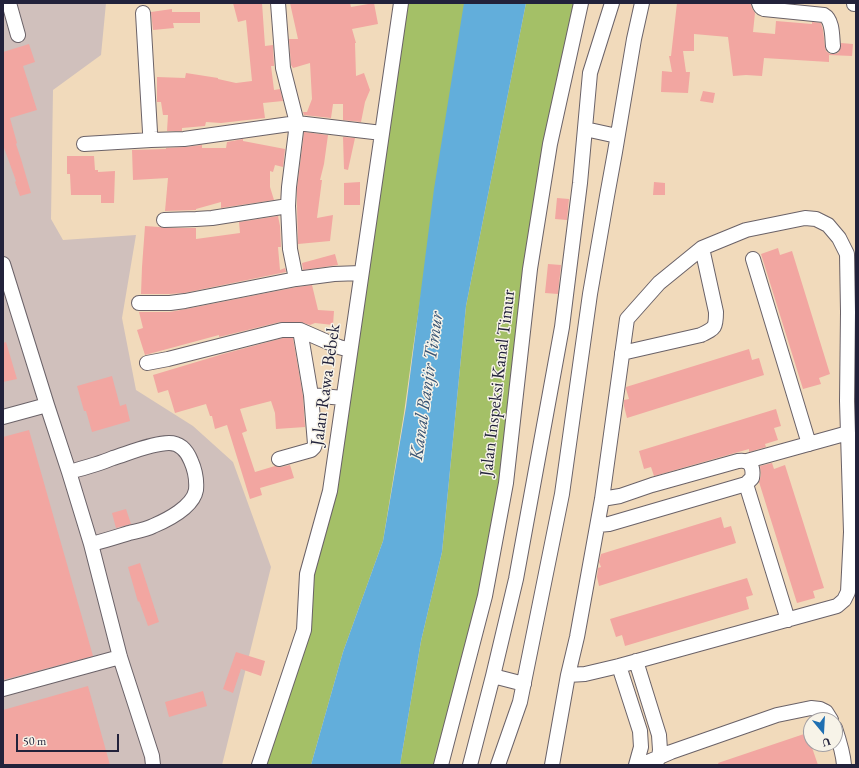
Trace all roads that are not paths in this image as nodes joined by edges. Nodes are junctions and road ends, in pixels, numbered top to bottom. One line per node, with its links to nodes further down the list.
1 (9, 3): 9 (street)
2 (278, 3): 11 (street)
3 (401, 3): 13 (street, Jalan Rawa Bebek)
4 (581, 3): 55 (street, Jalan Inspeksi Kanal Timur)
5 (612, 3): 12 (street)
6 (642, 3): 14 (street)
7 (759, 3): 10 (street)
8 (143, 13): 15 (street)
9 (18, 35)
10 (833, 46)
11 (297, 123): 13 (street); 15 (street); 17 (street)
12 (585, 129): 14 (street); 46 (street)
13 (382, 133): 22 (street, Jalan Rawa Bebek)
14 (617, 136): 48 (street)
15 (151, 140): 16 (street)
16 (84, 144)
17 (288, 206): 18 (street); 23 (street)
18 (164, 220)
19 (702, 248): 27 (street); 27 (street); 33 (street)
20 (753, 259): 34 (street)
21 (3, 264): 31 (street)
22 (361, 273): 23 (street); 26 (street, Jalan Rawa Bebek)
23 (296, 279): 24 (street)
24 (140, 303)
25 (300, 330): 26 (street); 28 (street); 29 (street)
26 (350, 350): 30 (street, Jalan Rawa Bebek)
27 (622, 353): 39 (street)
28 (147, 363)
29 (311, 395): 30 (street); 35 (street)
30 (343, 398): 54 (street, Jalan Rawa Bebek)
31 (47, 405): 32 (street); 37 (street)
32 (3, 417)
33 (848, 433): 34 (street); 42 (street)
34 (809, 444): 36 (street)
35 (279, 459)
36 (747, 461): 38 (street); 39 (street)
37 (69, 472): 41 (street); 41 (street)
38 (746, 484): 40 (street); 42 (street)
39 (602, 499): 40 (street)
40 (598, 524): 47 (street)
41 (91, 544): 43 (street)
42 (788, 620): 44 (street)
43 (120, 657): 49 (street); 53 (street)
44 (636, 661): 45 (street); 52 (street)
45 (619, 666): 47 (street); 59 (street)
46 (493, 676): 48 (street); 56 (street)
47 (568, 676): 58 (street)
48 (524, 684): 57 (street)
49 (3, 689)
50 (826, 712): 52 (street)
51 (842, 752): 61 (street)
52 (657, 761): 60 (street)
53 (153, 765)
54 (259, 765)
55 (441, 765)
56 (470, 765)
57 (498, 765)
58 (552, 765)
59 (636, 765)
60 (641, 765)
61 (844, 765)

